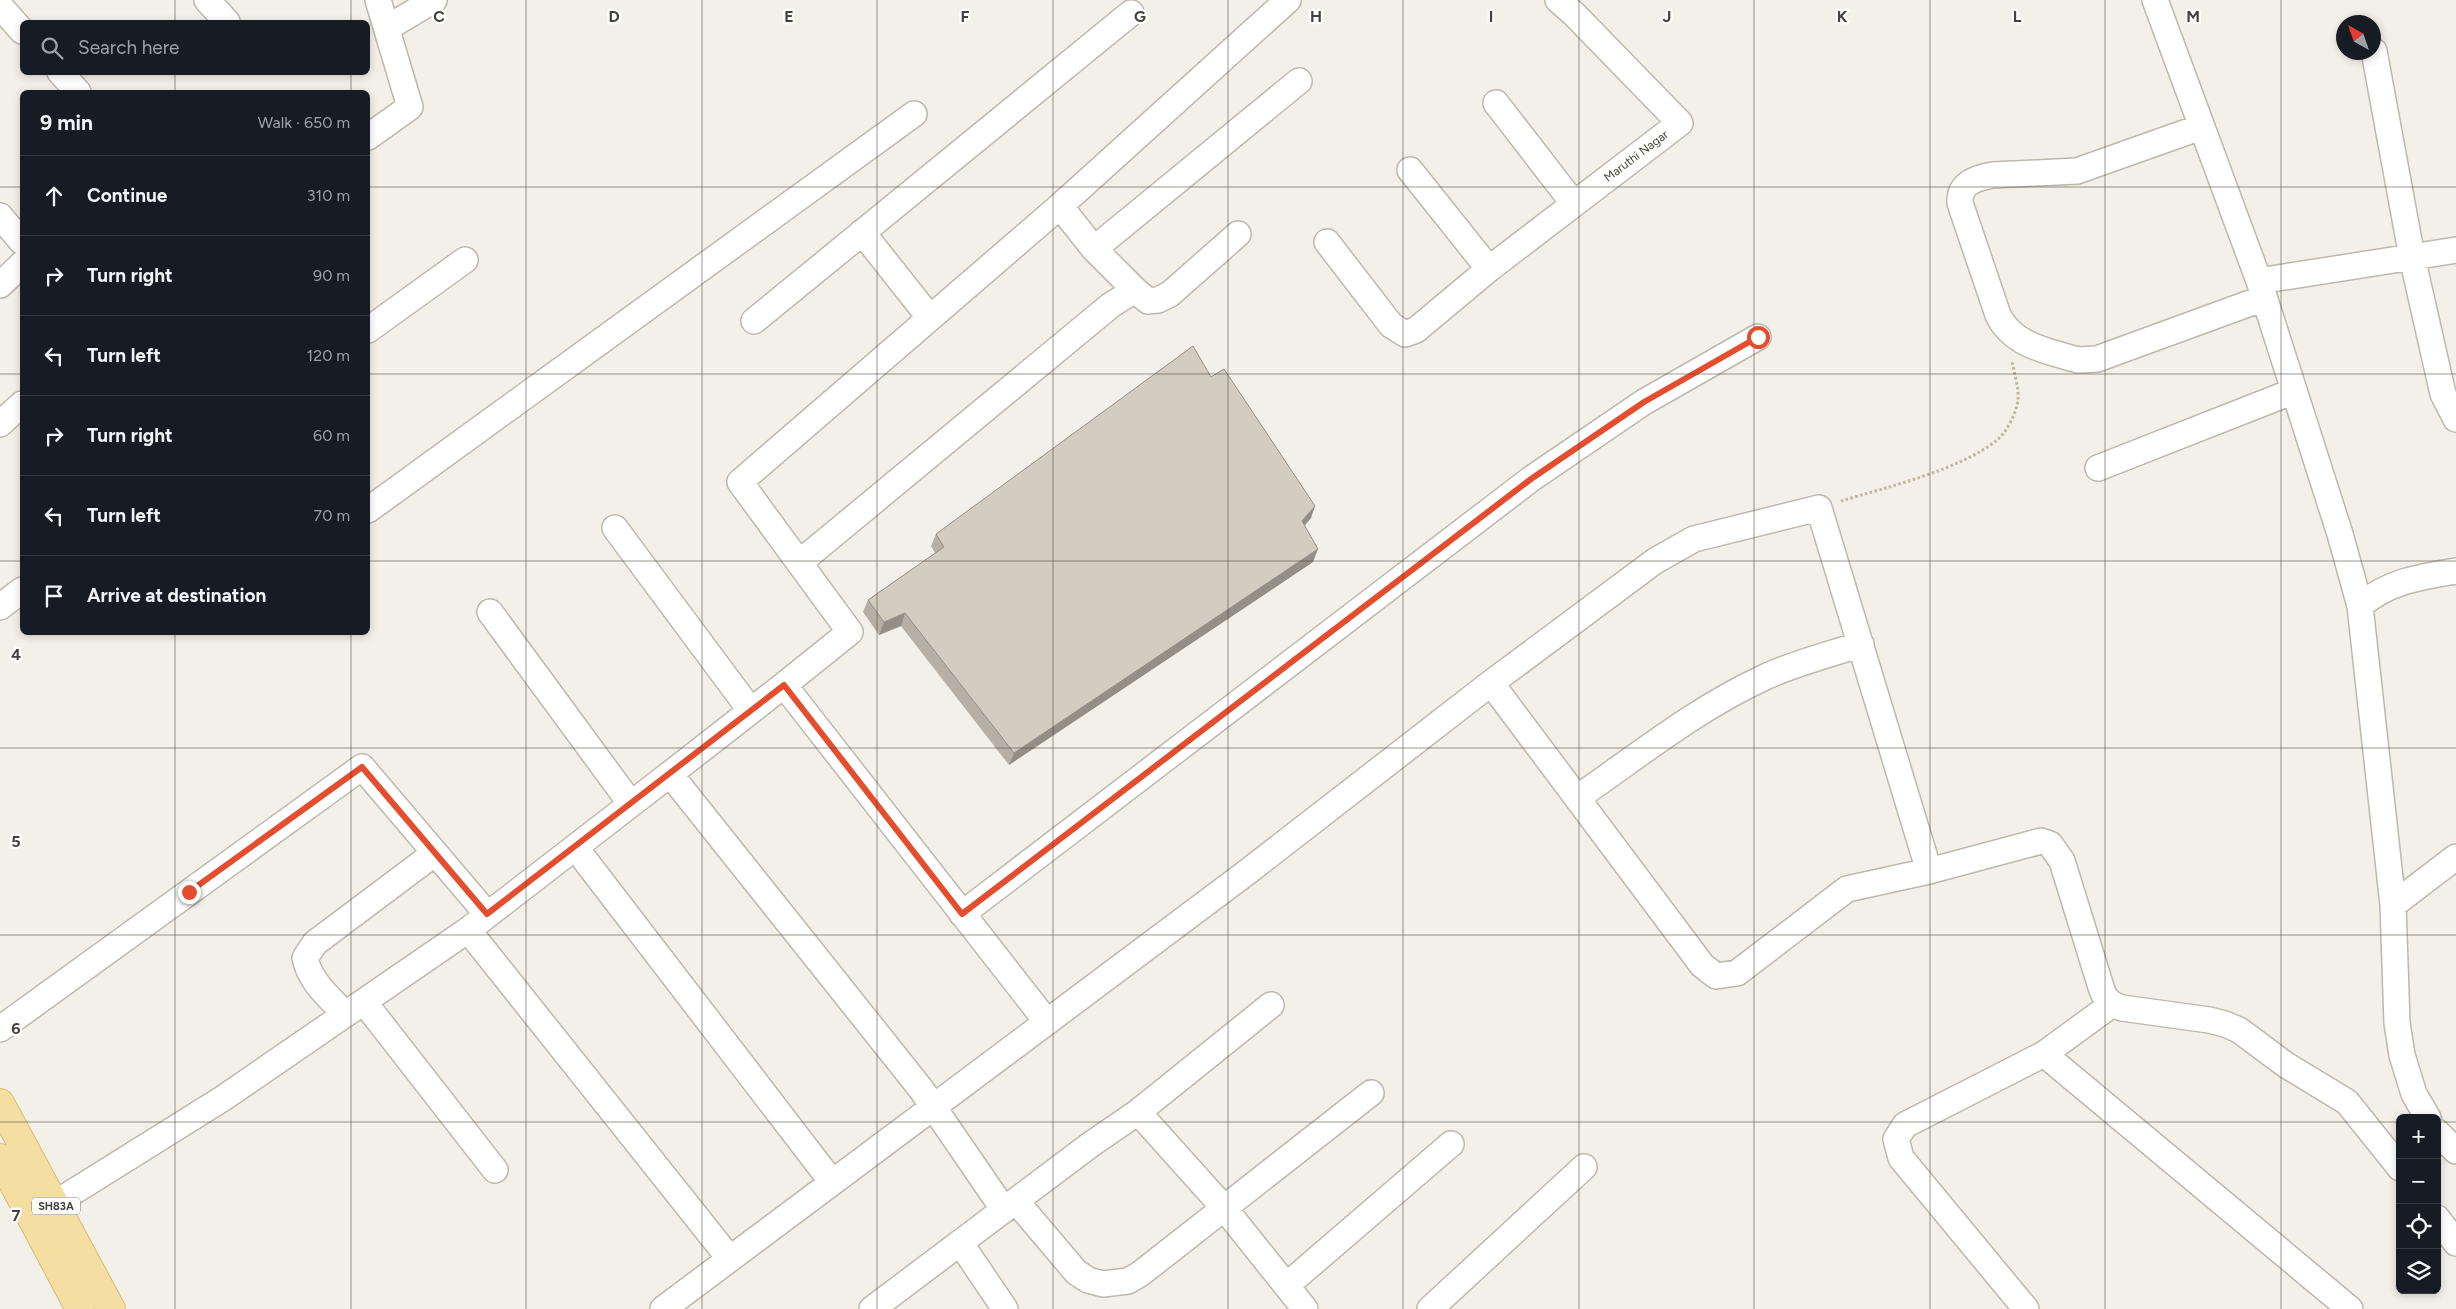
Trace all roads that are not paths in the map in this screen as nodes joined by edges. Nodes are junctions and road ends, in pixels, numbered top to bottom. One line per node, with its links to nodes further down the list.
1 (207, 0): 9 (street)
2 (378, 0): 10 (street)
3 (434, 0): 10 (street)
4 (1288, 0): 22 (street)
5 (2155, 0): 18 (street)
6 (0, 6): 11 (street)
7 (1567, 7): 21 (street, Maruthi Nagar)
8 (1131, 14): 24 (street)
9 (225, 20)
10 (387, 28): 19 (street)
11 (20, 29)
12 (2376, 60): 30 (street)
13 (63, 75): 15 (street)
14 (1299, 81): 28 (street)
15 (76, 90)
16 (1496, 103): 21 (street)
17 (914, 114): 46 (street)
18 (2202, 127): 36 (street); 36 (street)
19 (370, 136)
20 (1410, 170): 33 (street)
21 (1574, 204): 33 (street)
22 (1060, 206): 28 (street); 37 (street)
23 (0, 216): 26 (street)
24 (862, 232): 37 (street); 38 (street)
25 (1238, 234): 35 (street)
26 (20, 240)
27 (1327, 242): 33 (street)
28 (1094, 249): 35 (street)
29 (2456, 250): 30 (street)
30 (2412, 257): 36 (street); 43 (street)
31 (465, 260): 39 (street)
32 (20, 266): 34 (street)
33 (1489, 269)
34 (0, 285)
35 (1135, 290): 48 (street)
36 (2261, 290): 41 (street)
37 (930, 318): 48 (street)
38 (754, 320)
39 (370, 329)
40 (1758, 337): 67 (street)
41 (2294, 391): 45 (street); 51 (street)
42 (20, 406): 44 (street)
43 (2456, 419)
44 (0, 424)
45 (2098, 468)
46 (370, 509)
47 (615, 528): 57 (street)
48 (799, 562): 56 (street)
49 (2456, 571): 51 (street)
50 (20, 592): 52 (street)
51 (2360, 606): 65 (street)
52 (0, 607)
53 (490, 612): 60 (street)
54 (1861, 644): 55 (street); 59 (street); 64 (street)
55 (1491, 683): 59 (street); 72 (street)
56 (784, 685): 57 (street); 67 (street)
57 (751, 711): 58 (street)
58 (670, 774): 60 (street); 77 (street)
59 (1577, 798): 64 (street)
60 (631, 804): 61 (street)
61 (575, 847): 66 (street); 87 (street)
62 (435, 853): 66 (street); 71 (street); 73 (street)
63 (2456, 856): 65 (street)
64 (1928, 871): 70 (street)
65 (2393, 905): 79 (street)
66 (487, 914): 68 (street)
67 (962, 914): 72 (street)
68 (468, 930): 71 (street); 95 (street)
69 (1271, 1005): 78 (street)
70 (2111, 1005): 74 (street); 83 (street)
71 (355, 1008): 85 (street); 88 (street)
72 (1047, 1022): 77 (street)
73 (0, 1029)
74 (2044, 1054): 104 (street); 105 (street)
75 (1371, 1093): 90 (street)
76 (0, 1102): 88 (main road, SH83A)
77 (933, 1106): 87 (street); 89 (street)
78 (1138, 1112): 89 (street); 90 (street)
79 (2426, 1114)
80 (2441, 1136): 82 (street)
81 (1451, 1144): 96 (street)
82 (2456, 1151)
83 (2396, 1163)
84 (1584, 1167): 103 (street)
85 (495, 1170)
86 (3, 1172): 91 (main road, SH83A)
87 (832, 1182): 95 (street)
88 (54, 1202): 91 (street); 98 (main road, SH83A)
89 (1010, 1206): 90 (street); 94 (street)
90 (1225, 1209): 96 (street)
91 (32, 1218): 97 (main road, SH83A)
92 (2441, 1223): 93 (street)
93 (2456, 1243)
94 (961, 1244): 100 (street); 101 (street)
95 (730, 1259): 99 (street)
96 (1287, 1285): 102 (street)
97 (80, 1309)
98 (111, 1309)
99 (663, 1309)
100 (872, 1309)
101 (1005, 1309)
102 (1305, 1309)
103 (1430, 1309)
104 (2026, 1309)
105 (2350, 1309)

